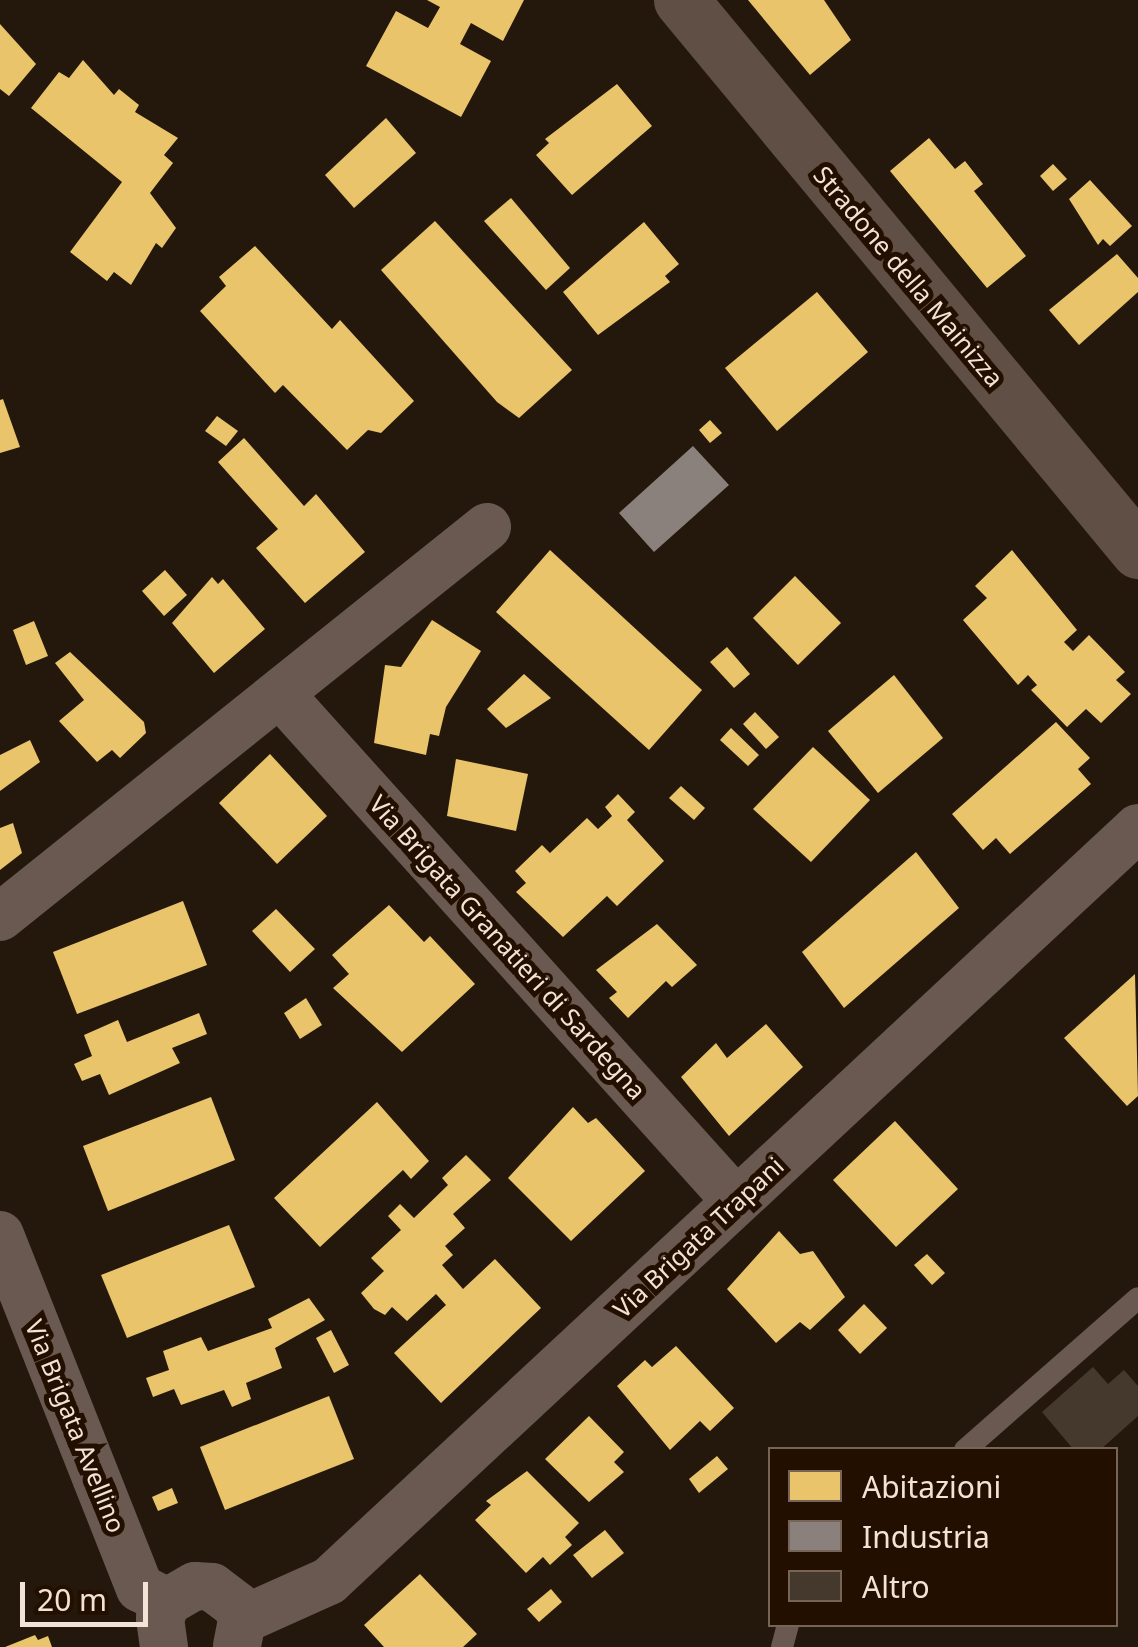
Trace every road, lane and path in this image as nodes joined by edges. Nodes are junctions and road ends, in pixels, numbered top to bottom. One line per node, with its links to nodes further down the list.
1 (681, 0): 3 (main road, Stradone della Mainizza)
2 (487, 526): 4 (street)
3 (1138, 552)
4 (280, 694): 6 (street); 7 (street, Via Brigata Granatieri di Sardegna)
5 (1138, 828): 7 (street, Via Brigata Trapani)
6 (0, 917)
7 (736, 1201): 12 (street, Via Brigata Trapani)
8 (0, 1236): 11 (street, Via Brigata Avellino)
9 (1138, 1298): 10 (lane)
10 (967, 1447)
11 (166, 1624): 12 (street, Via Brigata Trapani)
12 (240, 1633)

